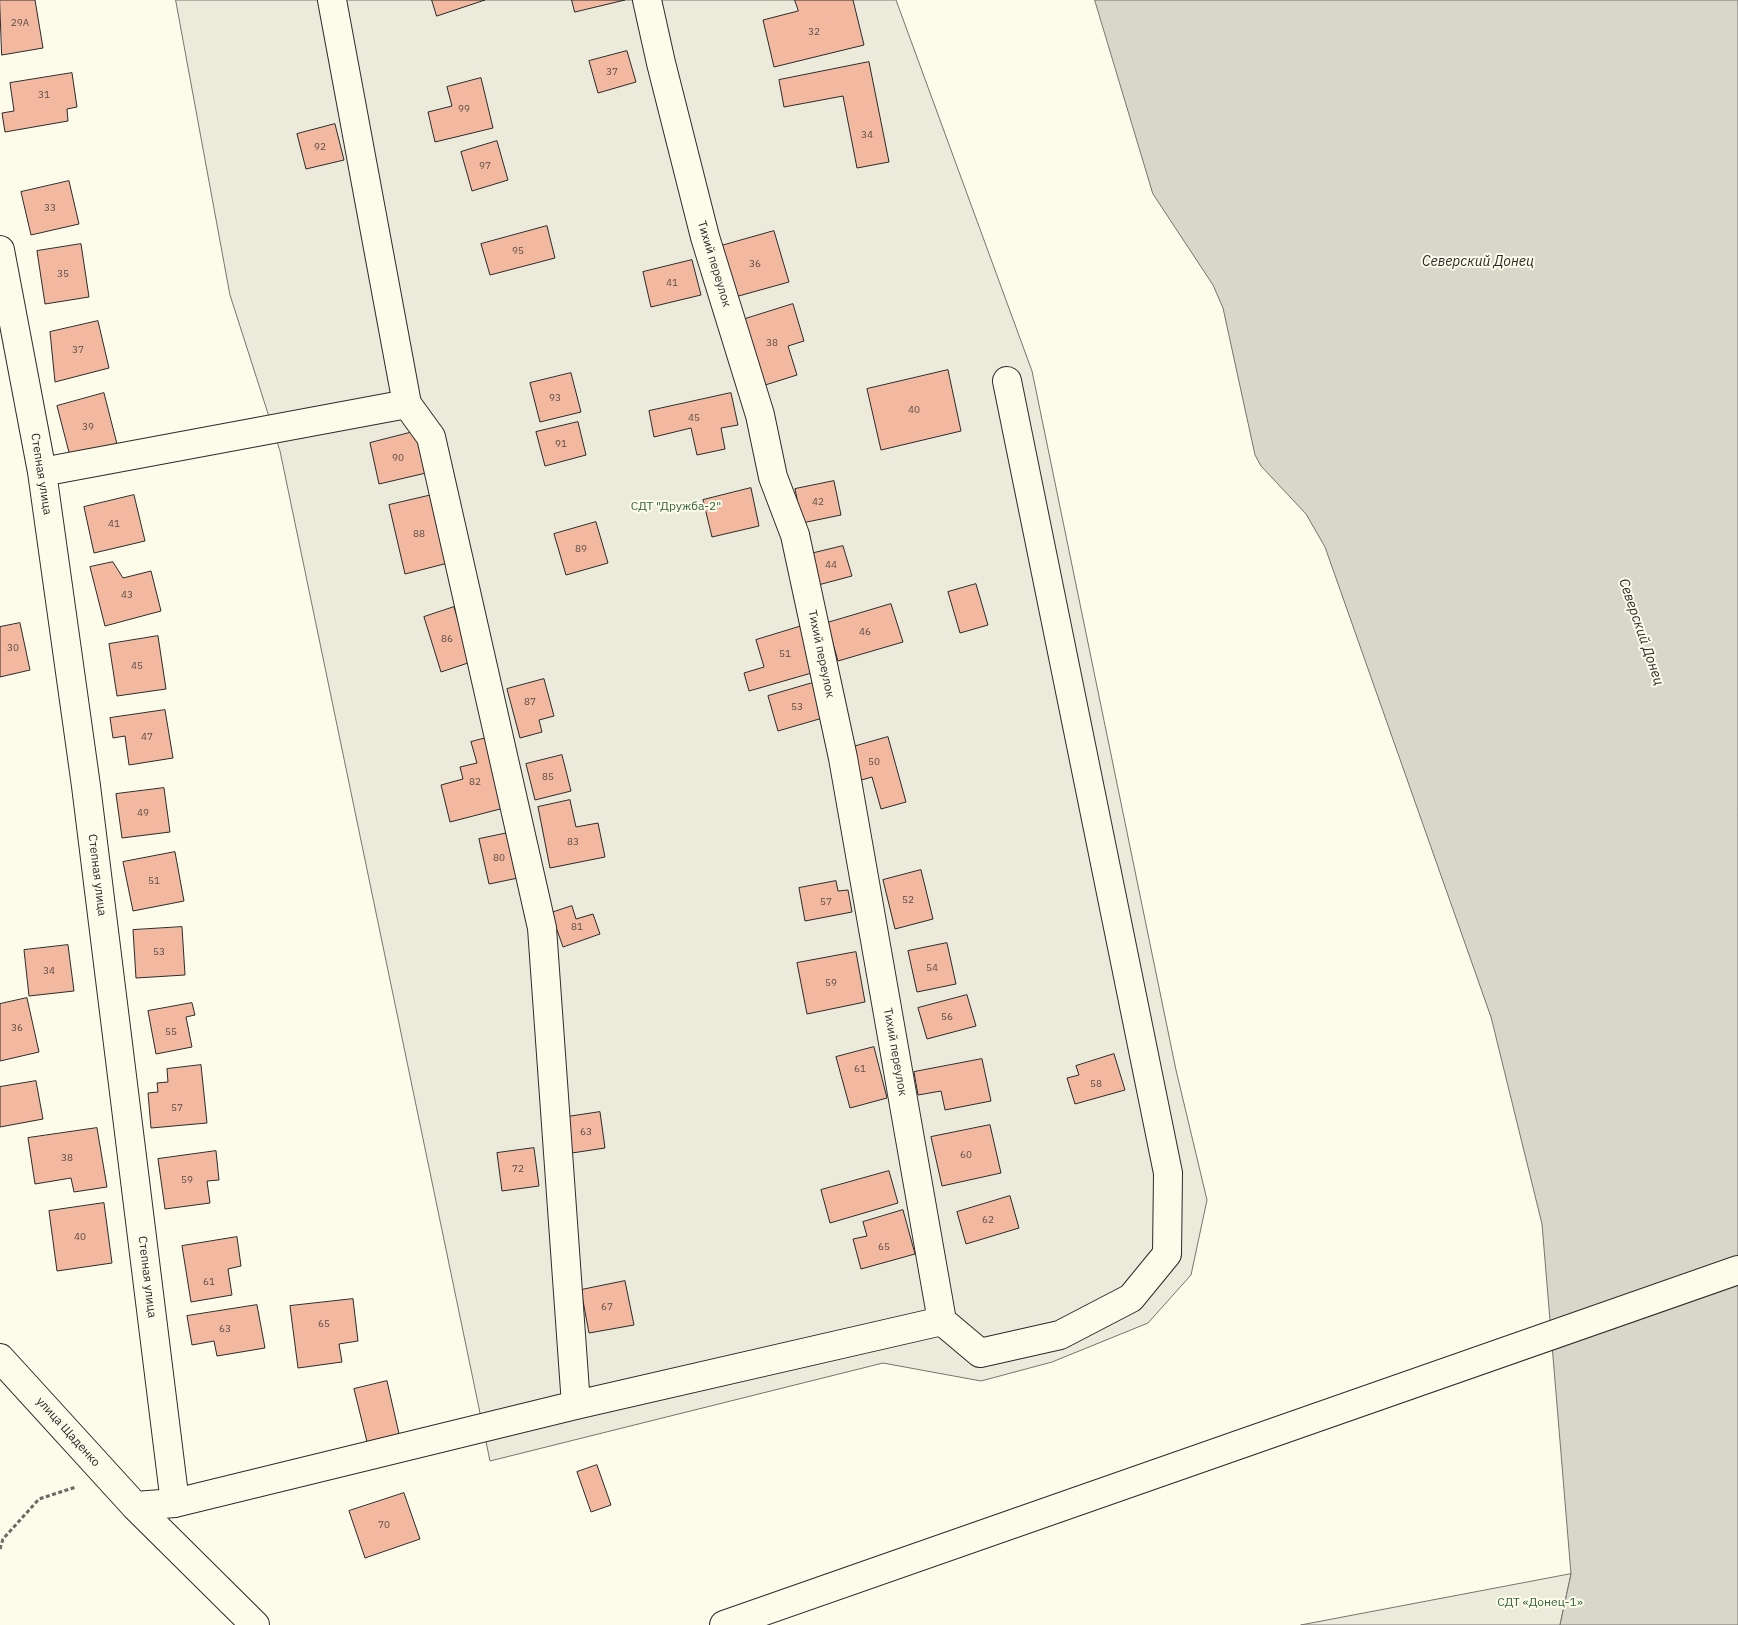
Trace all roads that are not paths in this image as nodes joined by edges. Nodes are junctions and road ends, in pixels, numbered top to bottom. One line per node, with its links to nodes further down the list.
1 (332, 0): 5 (main road)
2 (648, 0): 8 (main road, Тихий переулок)
3 (0, 250): 6 (main road, Степная улица)
4 (1007, 381): 8 (main road)
5 (407, 404): 6 (main road); 10 (main road)
6 (42, 472): 11 (main road, Степная улица)
7 (1738, 1270): 14 (main road)
8 (942, 1321): 10 (main road)
9 (0, 1358): 12 (main road, улица Щаденко)
10 (576, 1405): 11 (main road)
11 (175, 1503): 12 (main road)
12 (135, 1506): 13 (main road, улица Щаденко)
13 (255, 1625)
14 (724, 1625)

